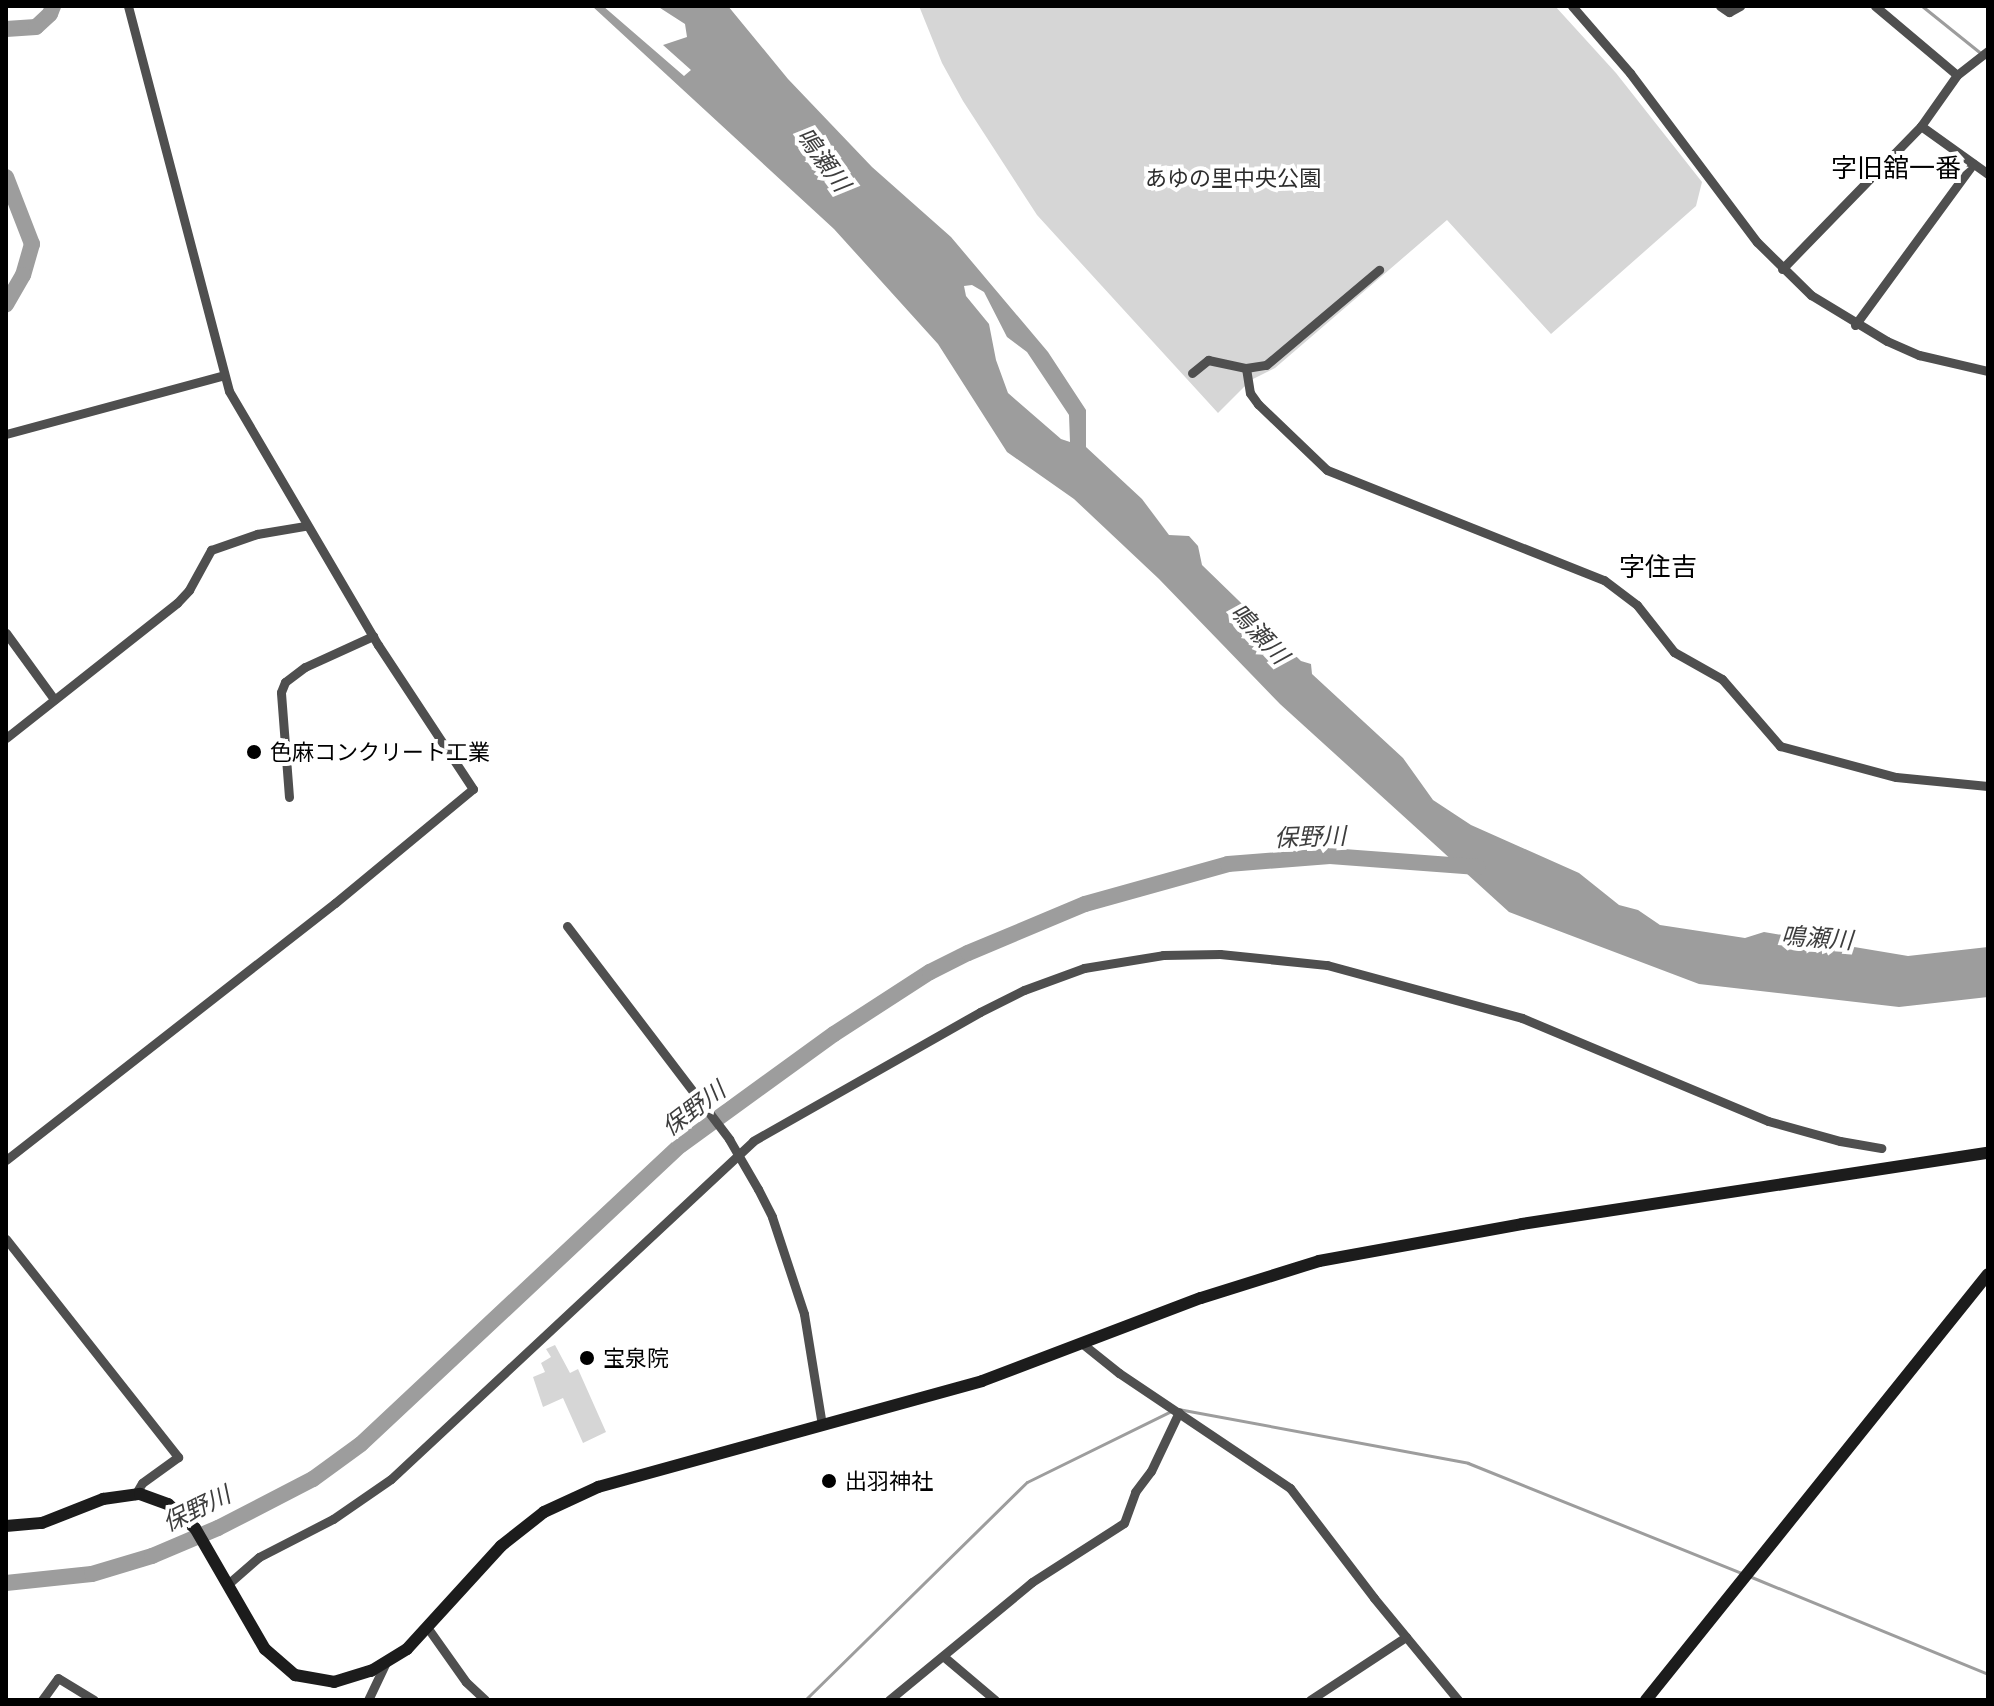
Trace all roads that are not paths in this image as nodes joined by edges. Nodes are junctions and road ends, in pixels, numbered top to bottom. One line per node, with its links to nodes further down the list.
1 (128, 6): 17 (street)
2 (1572, 6): 11 (street)
3 (1720, 6): 4 (street)
4 (1740, 6)
5 (1875, 6): 7 (street)
6 (1987, 52): 7 (street)
7 (1957, 75): 8 (street)
8 (1921, 126): 9 (street); 11 (street)
9 (1973, 164): 10 (street); 13 (street)
10 (1988, 174)
11 (1782, 269): 13 (street)
12 (1379, 270): 14 (street)
13 (1855, 325): 15 (street)
14 (1246, 368): 16 (street); 24 (street)
15 (1988, 371)
16 (1192, 373)
17 (224, 375): 18 (street); 19 (street)
18 (6, 434)
19 (305, 526): 21 (street); 22 (street)
20 (6, 633): 22 (street)
21 (373, 636): 25 (street); 30 (street)
22 (54, 699): 23 (street)
23 (6, 738)
24 (1988, 786)
25 (289, 797)
26 (567, 926): 29 (street)
27 (1881, 1148): 29 (street)
28 (1988, 1153): 33 (street)
29 (738, 1155): 35 (street); 38 (street)
30 (6, 1160)
31 (6, 1239): 36 (street)
32 (1988, 1274): 51 (street)
33 (1084, 1345): 34 (street); 35 (street)
34 (1179, 1412): 40 (street); 41 (street)
35 (822, 1425): 39 (street)
36 (135, 1495): 37 (street); 38 (street)
37 (6, 1526)
38 (228, 1584): 42 (street)
39 (427, 1627): 42 (street); 46 (street)
40 (1406, 1637): 49 (street); 50 (street)
41 (943, 1656): 47 (street); 48 (street)
42 (387, 1660): 45 (street)
43 (42, 1700): 44 (street)
44 (94, 1700)
45 (368, 1700)
46 (485, 1700)
47 (889, 1700)
48 (995, 1700)
49 (1310, 1700)
50 (1458, 1700)
51 (1646, 1700)

